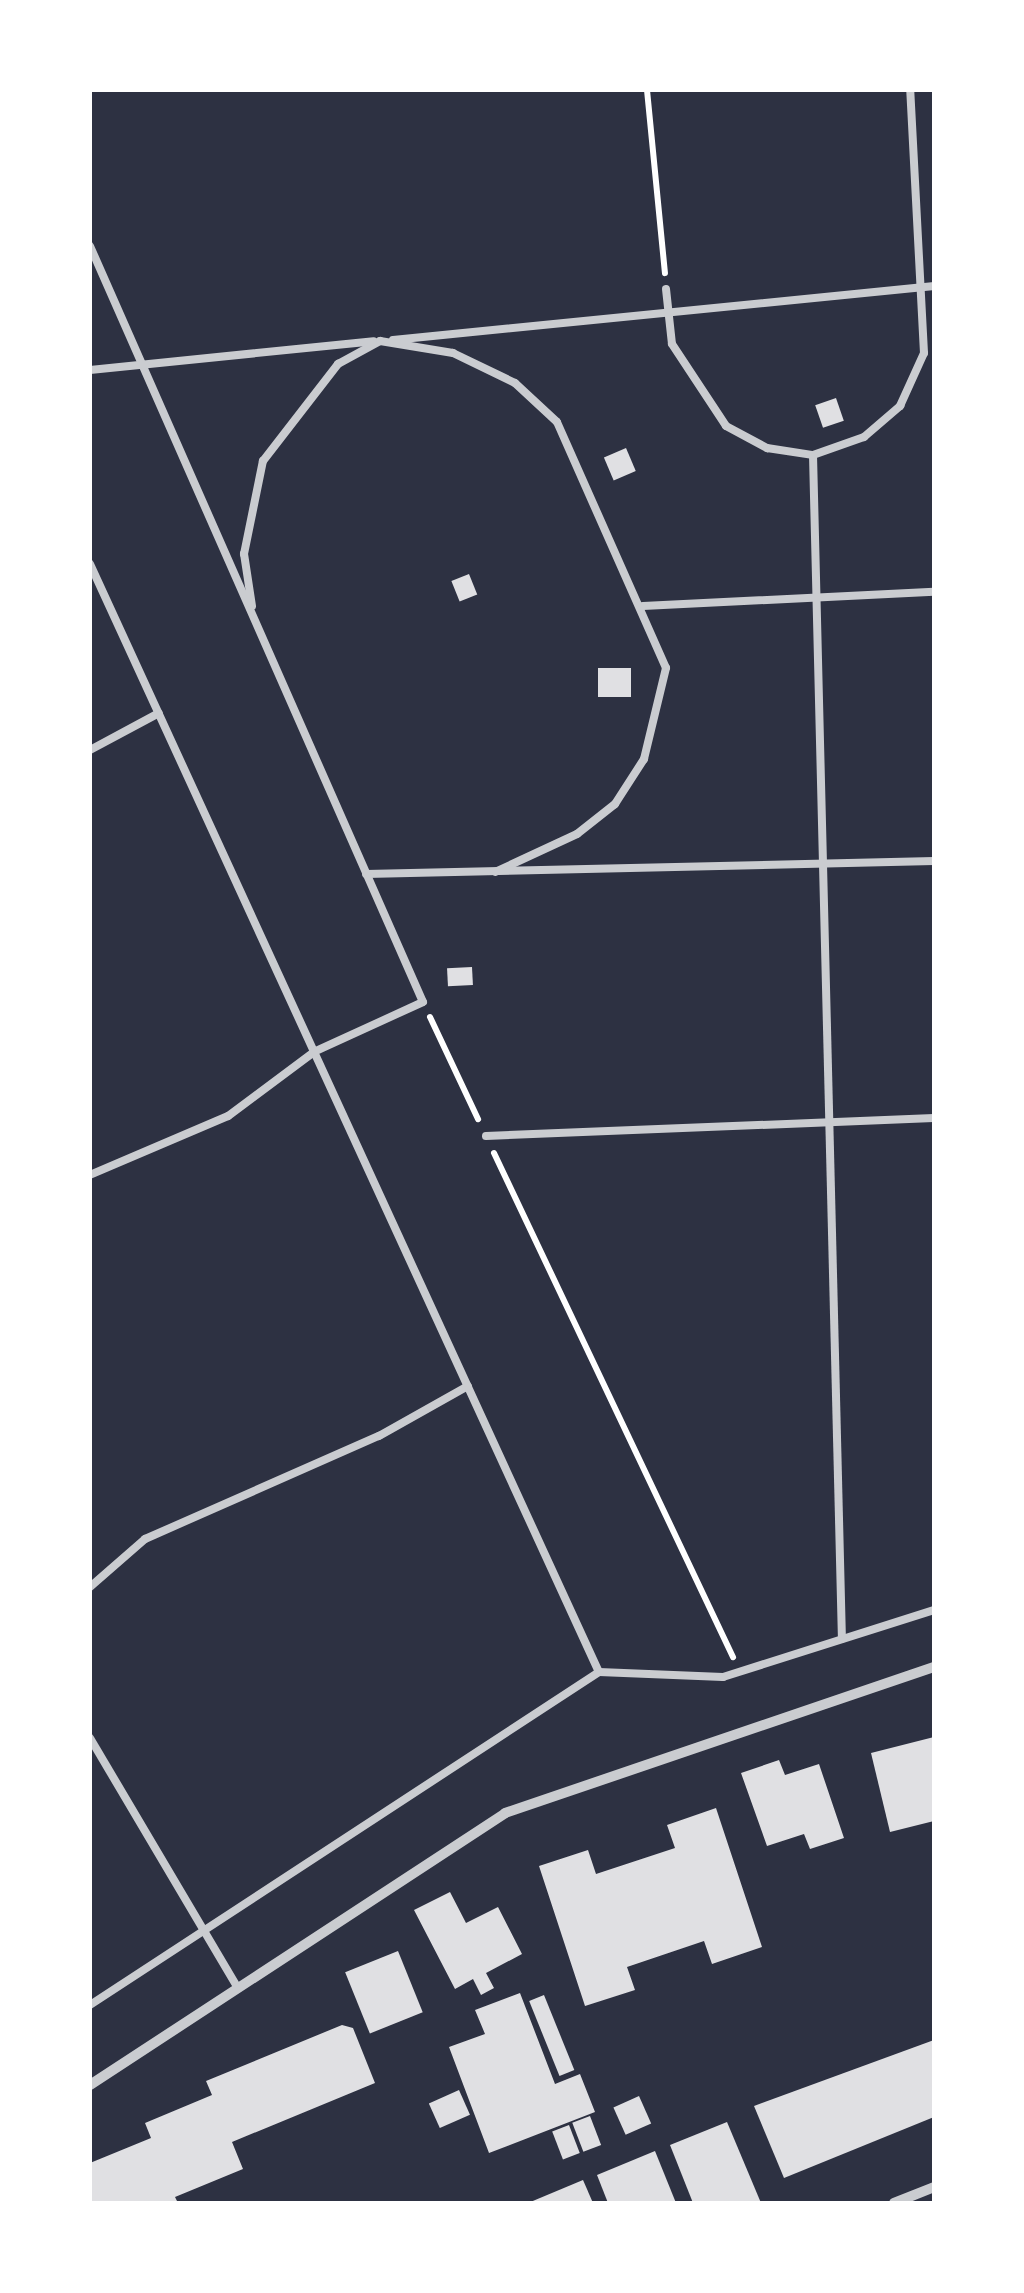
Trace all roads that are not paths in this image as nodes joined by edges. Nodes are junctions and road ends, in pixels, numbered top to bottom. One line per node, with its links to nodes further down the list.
1 (910, 90): 3 (lane)
2 (90, 246): 7 (lane)
3 (930, 286): 5 (lane); 9 (lane)
4 (666, 289): 5 (lane)
5 (668, 312): 6 (lane); 9 (lane)
6 (380, 340): 7 (lane); 13 (lane); 14 (lane)
7 (142, 363): 8 (lane); 14 (lane)
8 (90, 370)
9 (812, 456): 12 (lane)
10 (90, 564): 15 (lane)
11 (934, 592): 12 (lane)
12 (816, 597): 13 (lane); 18 (lane)
13 (643, 606): 19 (lane)
14 (254, 618): 20 (lane)
15 (159, 713): 16 (lane); 21 (lane)
16 (90, 750)
17 (934, 861): 18 (lane)
18 (823, 864): 19 (lane); 23 (lane)
19 (494, 872): 20 (lane)
20 (366, 874): 21 (lane)
21 (314, 1052): 25 (lane); 26 (lane)
22 (934, 1118): 23 (lane)
23 (829, 1122): 24 (lane); 29 (lane)
24 (486, 1136)
25 (90, 1174)
26 (468, 1386): 27 (lane); 31 (lane)
27 (90, 1587)
28 (934, 1610): 29 (lane)
29 (842, 1639): 31 (lane)
30 (934, 1666): 34 (street)
31 (599, 1672): 33 (lane)
32 (90, 1738): 33 (lane)
33 (206, 1930): 34 (lane); 35 (lane)
34 (238, 1988): 36 (street)
35 (90, 2005)
36 (90, 2085)
37 (934, 2186): 38 (street)
38 (894, 2203)

